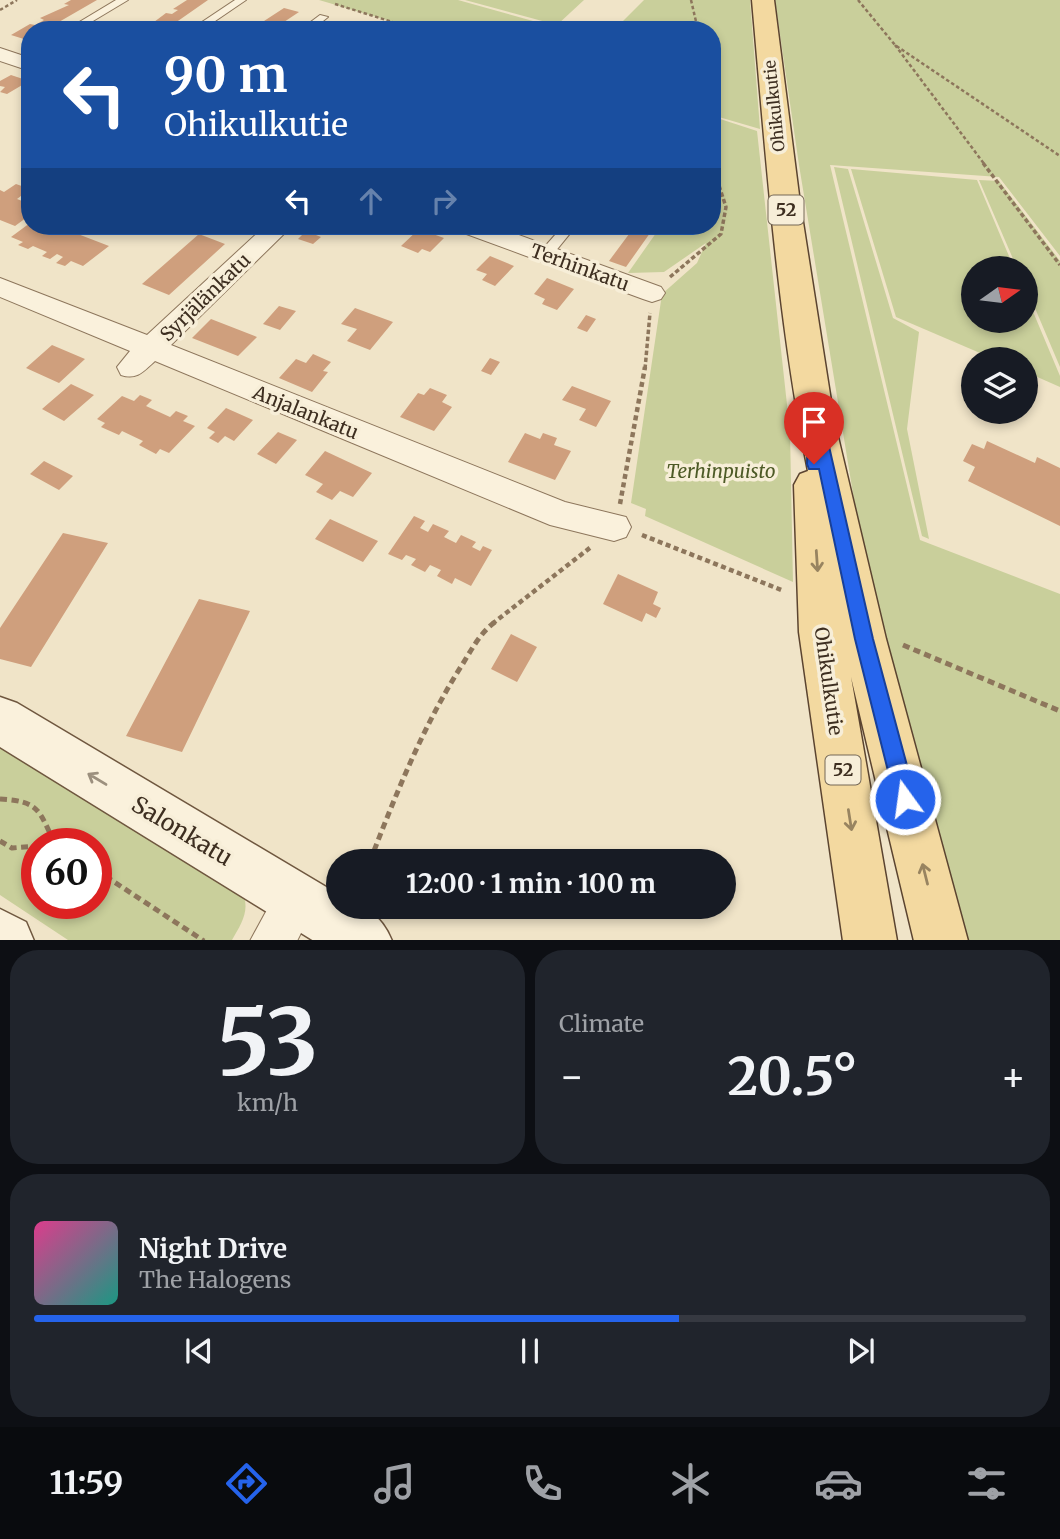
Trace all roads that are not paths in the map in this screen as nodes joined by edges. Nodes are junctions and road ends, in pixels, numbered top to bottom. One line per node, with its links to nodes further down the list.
1 (123, 0): 5 (lane)
2 (241, 0): 6 (lane)
3 (763, 0): 15 (main road, Ohikulkutie / 52)
4 (323, 17): 7 (lane)
5 (87, 21)
6 (209, 21)
7 (317, 21)
8 (271, 235): 14 (street, Syrjälänkatu)
9 (493, 235): 11 (street, Terhinkatu)
10 (562, 235): 11 (lane)
11 (545, 255): 13 (street, Terhinkatu)
12 (0, 287): 14 (street, Anjalankatu)
13 (652, 293)
14 (141, 358): 16 (street, Anjalankatu)
15 (816, 420): 19 (main road, Ohikulkutie / 52, one-way to 19); 23 (main road, Ohikulkutie / 52, one-way to 15)
16 (614, 527)
17 (0, 720): 18 (main road, Salonkatu, one-way to 17)
18 (284, 920): 22 (main road, Salonkatu)
19 (865, 930)
20 (0, 936): 21 (main road)
21 (7, 940)
22 (365, 940)
23 (941, 940)

